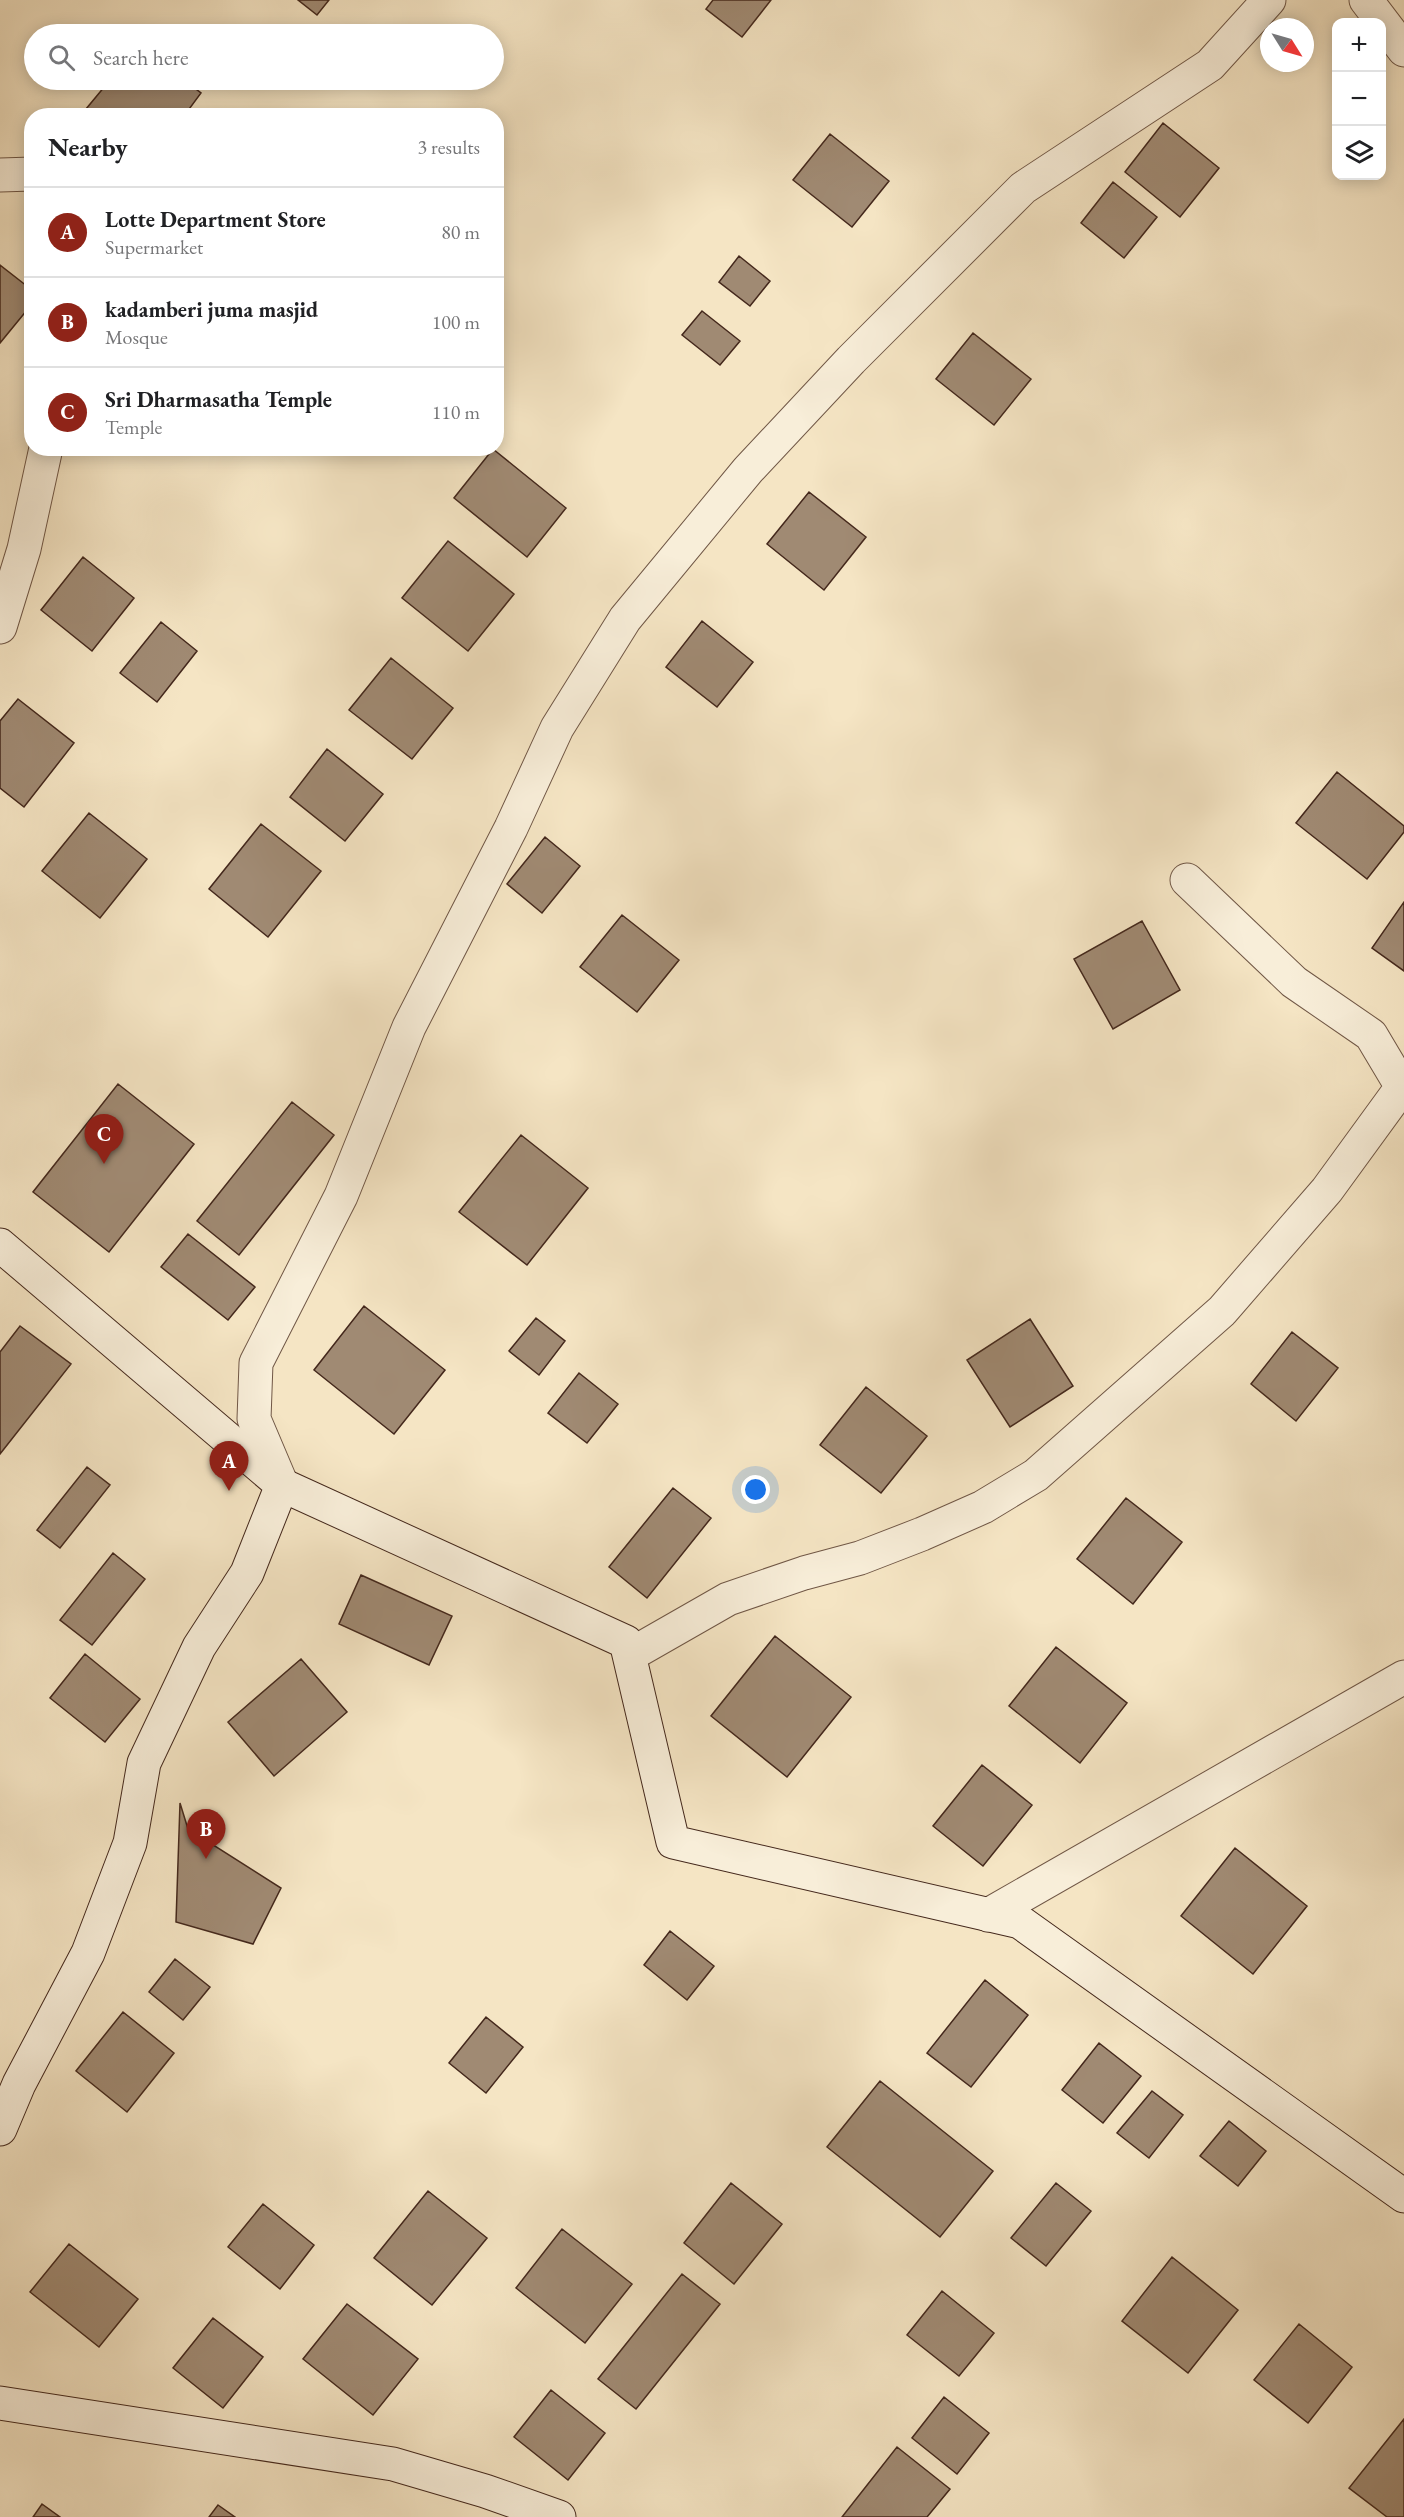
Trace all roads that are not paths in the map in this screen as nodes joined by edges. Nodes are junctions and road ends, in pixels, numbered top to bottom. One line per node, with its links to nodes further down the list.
1 (1269, 0): 10 (street)
2 (1366, 0): 3 (street)
3 (1404, 50)
4 (24, 174): 5 (street)
5 (0, 175)
6 (44, 456): 7 (street)
7 (0, 627)
8 (1187, 880): 11 (street)
9 (0, 1245): 10 (street)
10 (282, 1485): 11 (street); 14 (street)
11 (630, 1655): 13 (street)
12 (1404, 1677): 13 (street)
13 (988, 1915): 16 (street)
14 (10, 2084): 15 (street)
15 (0, 2129)
16 (1404, 2196)
17 (0, 2403): 18 (street)
18 (559, 2517)

